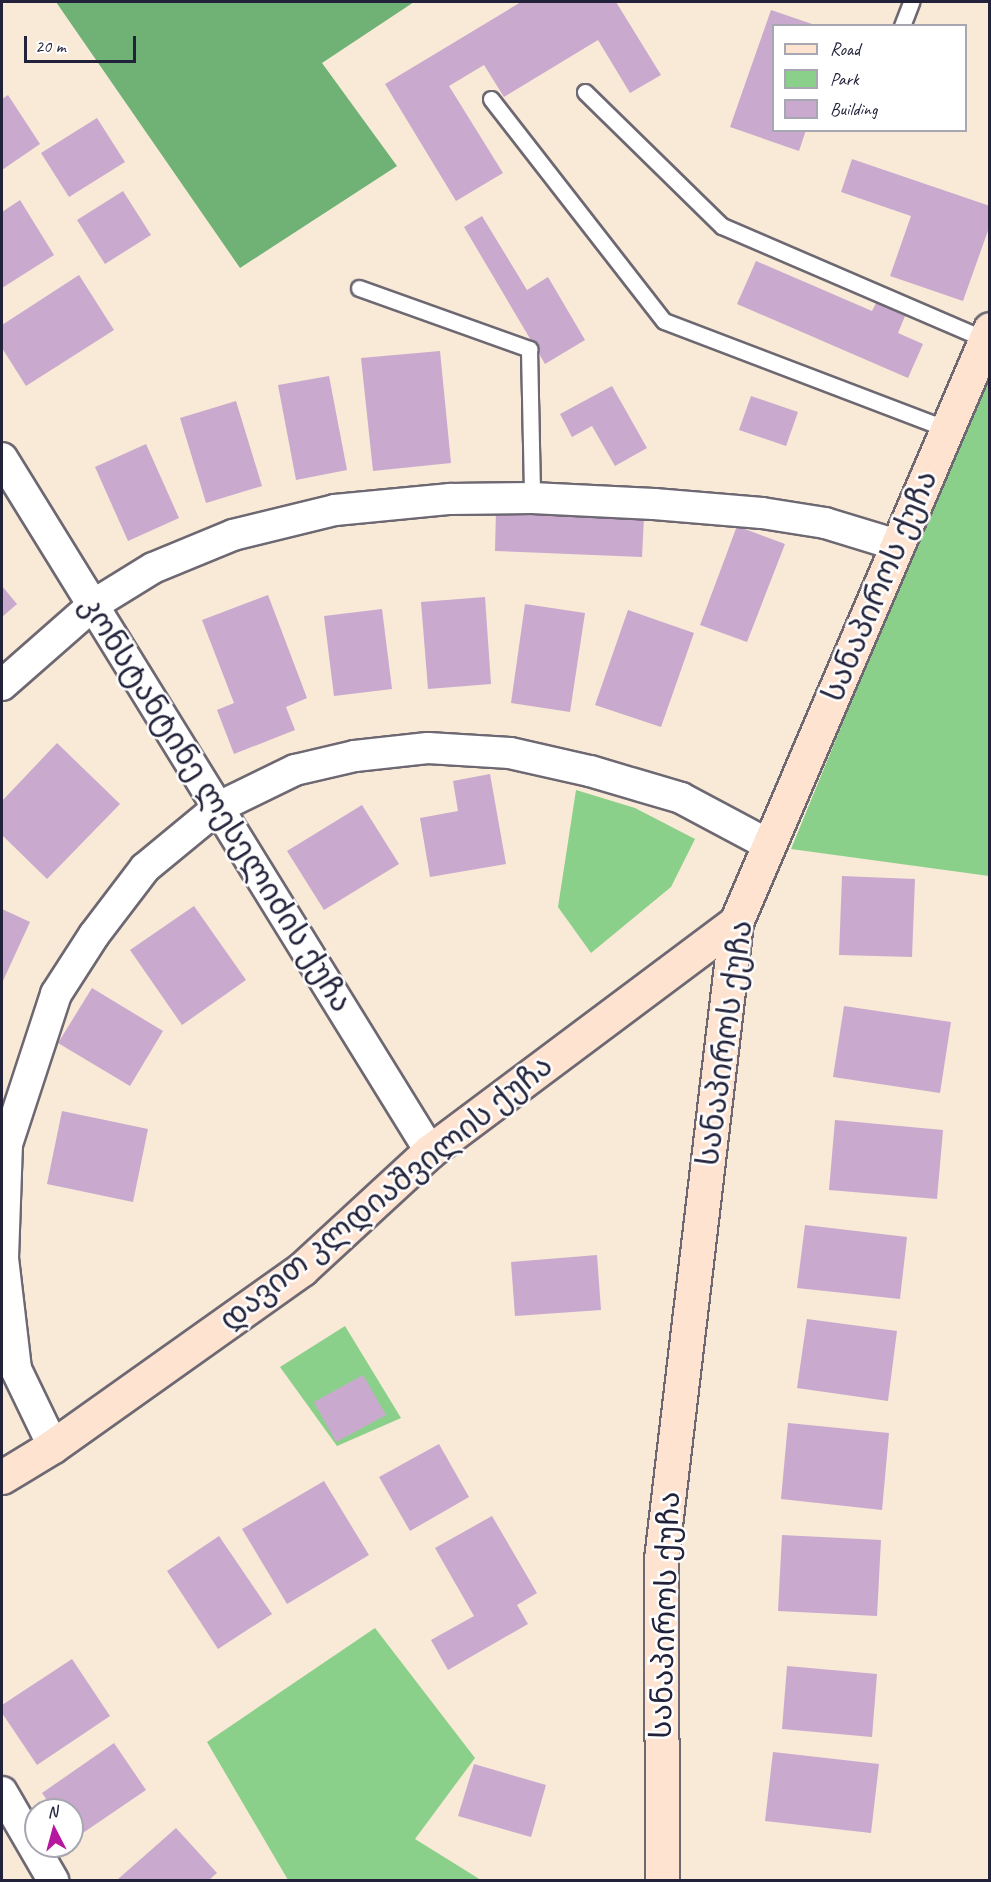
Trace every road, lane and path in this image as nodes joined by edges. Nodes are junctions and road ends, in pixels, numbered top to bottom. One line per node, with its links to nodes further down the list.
1 (911, 2): 2 (lane)
2 (903, 24)
3 (585, 92): 6 (lane)
4 (491, 99): 7 (lane)
5 (359, 288): 9 (lane)
6 (988, 336): 7 (main road, სანაპიროს ქუჩა)
7 (947, 429): 10 (main road, სანაპიროს ქუჩა)
8 (2, 458): 11 (street, კონსტანტინე ლესელიძის ქუჩა)
9 (532, 498): 10 (street); 11 (street)
10 (897, 544): 14 (main road, სანაპიროს ქუჩა)
11 (93, 605): 12 (street); 13 (street, კონსტანტინე ლესელიძის ქუჩა)
12 (2, 685)
13 (219, 807): 14 (street); 16 (street, კონსტანტინე ლესელიძის ქუჩა); 17 (street)
14 (769, 845): 15 (main road, სანაპიროს ქუჩა)
15 (736, 922): 16 (main road, დავით კლდიაშვილის ქუჩა); 21 (main road, სანაპიროს ქუჩა)
16 (430, 1151): 17 (main road, დავით კლდიაშვილის ქუჩა)
17 (53, 1446): 18 (main road, დავით კლდიაშვილის ქუჩა)
18 (2, 1477)
19 (2, 1792): 20 (street)
20 (53, 1881)
21 (662, 1881)

